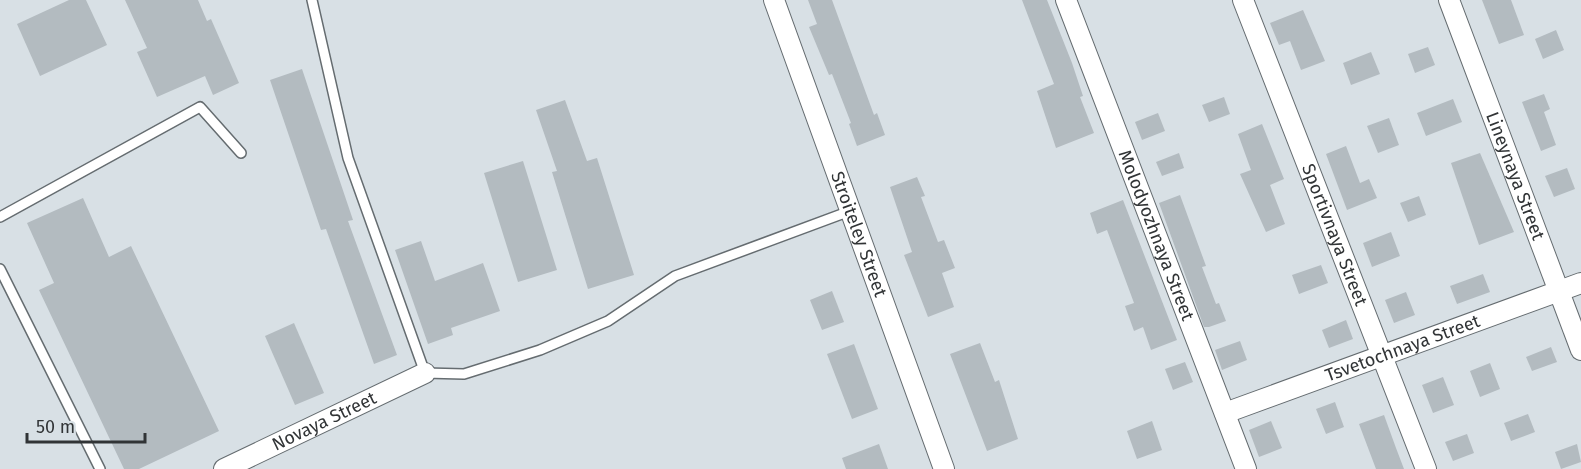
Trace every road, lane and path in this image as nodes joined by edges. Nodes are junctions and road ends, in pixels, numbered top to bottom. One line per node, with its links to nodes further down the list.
1 (312, 0): 14 (lane)
2 (774, 0): 7 (street, Stroiteley Street)
3 (1066, 0): 15 (street, Molodyozhnaya Street)
4 (1243, 0): 13 (street, Sportivnaya Street)
5 (1449, 0): 11 (street, Lineynaya Street)
6 (241, 153): 8 (lane)
7 (850, 211): 14 (lane); 18 (street, Stroiteley Street)
8 (0, 217)
9 (0, 269): 16 (lane)
10 (1581, 283): 11 (street, Tsvetochnaya Street)
11 (1558, 292): 12 (street, Lineynaya Street); 13 (street, Tsvetochnaya Street)
12 (1581, 350)
13 (1381, 354): 15 (street, Tsvetochnaya Street); 20 (street, Sportivnaya Street)
14 (425, 373): 17 (street, Novaya Street)
15 (1225, 413): 19 (street, Molodyozhnaya Street)
16 (100, 469)
17 (224, 469)
18 (944, 469)
19 (1246, 469)
20 (1426, 469)

